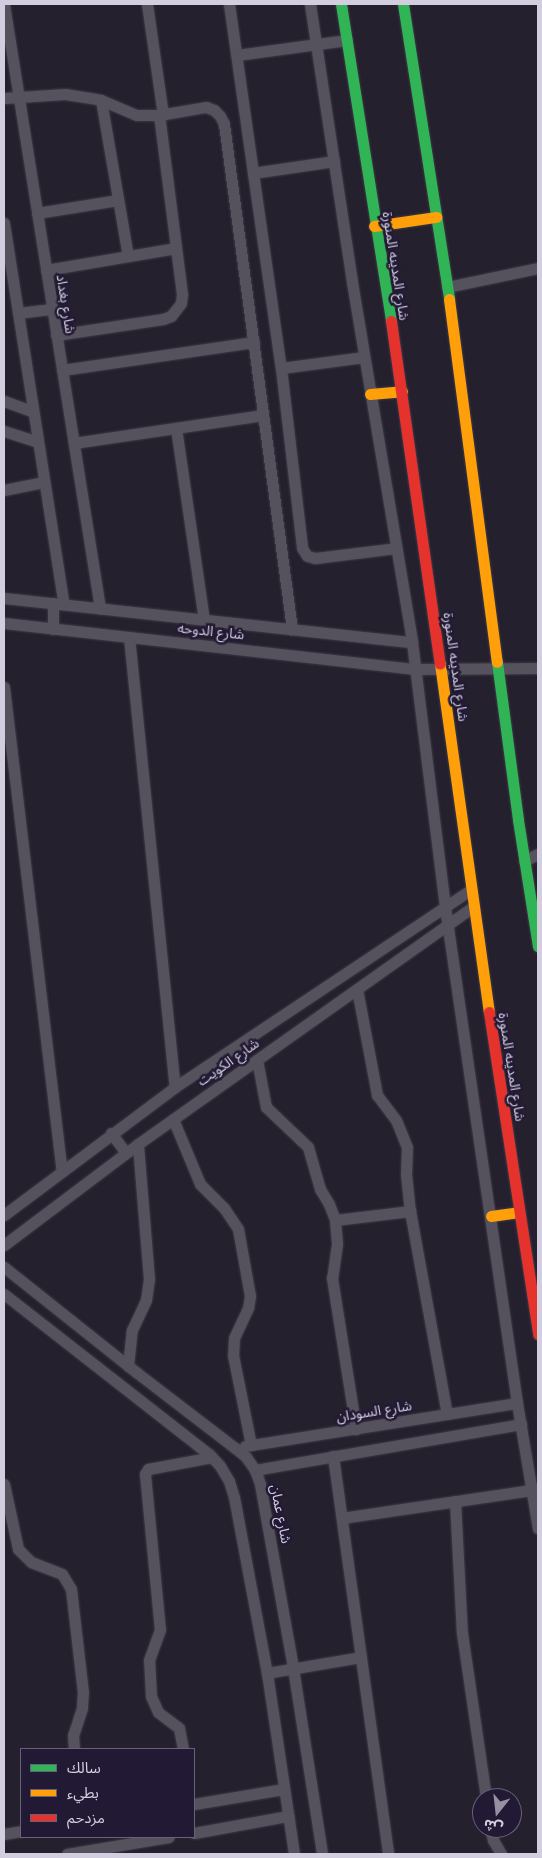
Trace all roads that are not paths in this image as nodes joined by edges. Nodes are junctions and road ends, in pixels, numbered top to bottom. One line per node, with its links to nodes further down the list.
1 (4, 4): 10 (street, شارع بغداد)
2 (147, 4): 13 (street)
3 (229, 4): 9 (street)
4 (310, 4): 8 (street)
5 (341, 4): 7 (main road, شارع المدينه المنورة)
6 (403, 4): 18 (main road)
7 (347, 40): 8 (street); 20 (main road, شارع المدينه المنورة)
8 (317, 44): 9 (street); 14 (street)
9 (237, 54): 15 (street)
10 (18, 97): 11 (street); 12 (street); 17 (street, شارع بغداد)
11 (4, 98)
12 (101, 100): 13 (street); 16 (street)
13 (161, 115): 21 (street); 29 (street)
14 (334, 160): 15 (street); 30 (street)
15 (253, 173): 31 (street)
16 (118, 200): 17 (street); 22 (street)
17 (37, 213): 24 (street, شارع بغداد)
18 (436, 217): 20 (main road); 25 (main road)
19 (4, 223): 27 (street)
20 (374, 226): 33 (main road, شارع المدينه المنورة)
21 (176, 248): 22 (street); 28 (street)
22 (128, 256): 24 (street)
23 (538, 268): 25 (street)
24 (46, 270): 26 (street, شارع بغداد)
25 (447, 287): 57 (main road)
26 (52, 309): 27 (street); 28 (street, شارع بغداد)
27 (18, 313): 36 (street)
28 (56, 335): 32 (street, شارع بغداد)
29 (254, 342): 32 (street); 37 (street)
30 (364, 357): 31 (street); 34 (street)
31 (281, 368): 44 (street)
32 (62, 370): 41 (street, شارع بغداد)
33 (402, 390): 34 (main road); 56 (main road, شارع المدينه المنورة)
34 (370, 394): 44 (street)
35 (4, 401): 36 (street)
36 (32, 411): 40 (street)
37 (263, 415): 38 (street); 51 (street)
38 (176, 428): 41 (street); 48 (street)
39 (4, 431): 40 (street)
40 (37, 442): 42 (street)
41 (74, 444): 47 (street, شارع بغداد)
42 (44, 482): 43 (street); 46 (street)
43 (4, 490)
44 (396, 548): 53 (street)
45 (4, 598): 46 (street, شارع الدوحه)
46 (59, 604): 47 (street, شارع الدوحه); 50 (street)
47 (100, 608): 48 (street, شارع الدوحه)
48 (204, 619): 51 (street, شارع الدوحه)
49 (4, 623): 50 (street, شارع الدوحه)
50 (53, 629): 52 (street, شارع الدوحه)
51 (292, 629): 53 (street, شارع الدوحه)
52 (129, 637): 55 (street, شارع الدوحه); 68 (street)
53 (412, 642): 55 (street)
54 (538, 668): 57 (street, شارع الدوحه)
55 (415, 669): 56 (street, شارع الدوحه); 63 (street)
56 (441, 669): 57 (street, شارع الدوحه); 61 (main road, شارع المدينه المنورة)
57 (498, 669): 60 (main road)
58 (4, 687): 73 (street)
59 (538, 854): 60 (street)
60 (524, 861): 65 (main road)
61 (470, 890): 62 (main road, شارع المدينه المنورة); 63 (street, شارع الكويت)
62 (473, 906): 64 (street, شارع الكويت); 75 (main road, شارع المدينه المنورة)
63 (445, 907): 64 (street); 68 (street, شارع الكويت)
64 (448, 924): 66 (street, شارع الكويت); 77 (street)
65 (538, 946)
66 (357, 988): 67 (street, شارع الكويت); 74 (street)
67 (257, 1060): 69 (street, شارع الكويت); 78 (street)
68 (175, 1087): 70 (street, شارع الكويت)
69 (173, 1119): 71 (street, شارع الكويت); 90 (street)
70 (111, 1133): 72 (street); 73 (street, شارع الكويت)
71 (138, 1144): 72 (street, شارع الكويت); 83 (street)
72 (126, 1153): 79 (street, شارع الكويت)
73 (62, 1171): 76 (street, شارع الكويت)
74 (410, 1211): 78 (street); 85 (street)
75 (519, 1212): 77 (main road); 82 (main road, شارع المدينه المنورة)
76 (4, 1215)
77 (491, 1216): 84 (street)
78 (335, 1220): 88 (street)
79 (4, 1245)
80 (4, 1267): 83 (street, شارع عمان)
81 (4, 1294): 89 (street)
82 (538, 1334)
83 (128, 1366): 87 (street, شارع عمان)
84 (517, 1403): 85 (street, شارع السودان); 86 (street)
85 (447, 1414): 88 (street, شارع السودان)
86 (520, 1424): 92 (street); 96 (street)
87 (207, 1426): 89 (street); 91 (street, شارع عمان)
88 (356, 1428): 90 (street, شارع السودان)
89 (195, 1444): 93 (street)
90 (251, 1445): 91 (street, شارع السودان)
91 (235, 1448): 94 (street, شارع عمان)
92 (333, 1456): 94 (street); 98 (street)
93 (212, 1457): 102 (street); 104 (street)
94 (255, 1470): 101 (street, شارع عمان)
95 (4, 1484): 103 (street)
96 (535, 1489): 97 (street); 99 (street)
97 (455, 1501): 98 (street); 105 (street)
98 (342, 1518): 100 (street)
99 (538, 1528)
100 (361, 1657): 101 (street); 119 (street)
101 (294, 1668): 102 (street); 118 (street, شارع عمان)
102 (267, 1673): 106 (street)
103 (74, 1748)
104 (183, 1748)
105 (485, 1788)
106 (284, 1789): 107 (street); 108 (street)
107 (195, 1804)
108 (288, 1816): 110 (street); 117 (street)
109 (20, 1831): 111 (street)
110 (195, 1832)
111 (4, 1834)
112 (165, 1838): 114 (street)
113 (492, 1838): 120 (street)
114 (124, 1849): 115 (street)
115 (99, 1852): 116 (street)
116 (67, 1854)
117 (294, 1854)
118 (322, 1854)
119 (388, 1854)
120 (501, 1854)

